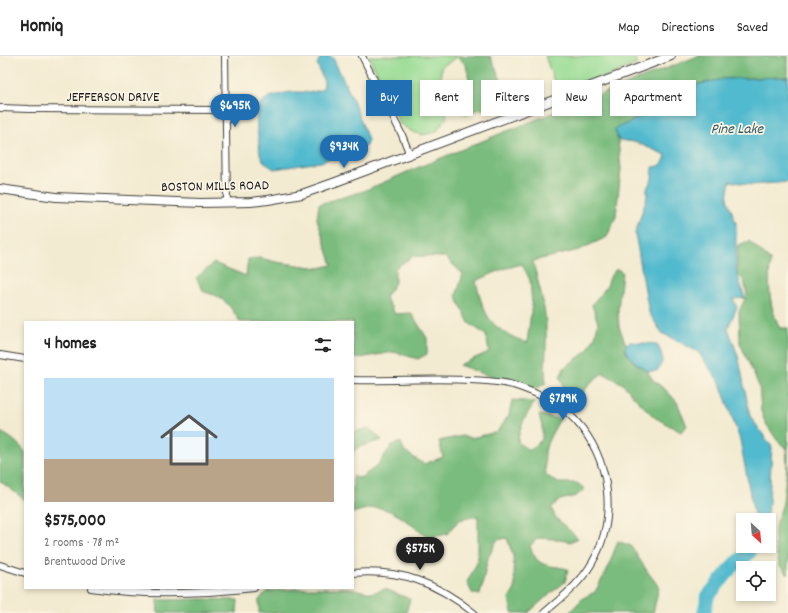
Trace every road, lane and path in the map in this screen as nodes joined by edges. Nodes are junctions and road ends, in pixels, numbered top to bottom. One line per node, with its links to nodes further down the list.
1 (225, 56): 5 (street)
2 (362, 56): 6 (street)
3 (671, 56): 6 (street, BOSTON MILLS ROAD)
4 (0, 108): 5 (street, JEFFERSON DRIVE)
5 (226, 110): 8 (street)
6 (408, 155): 8 (street, BOSTON MILLS ROAD)
7 (0, 189): 8 (street, BOSTON MILLS ROAD)
8 (227, 202)
9 (0, 355): 10 (street)
10 (24, 359)
11 (354, 380): 19 (street)
12 (0, 565): 13 (street)
13 (24, 573)
14 (354, 573): 18 (street)
15 (99, 589): 17 (street)
16 (242, 589): 17 (street)
17 (165, 591)
18 (474, 613)
19 (544, 613)

